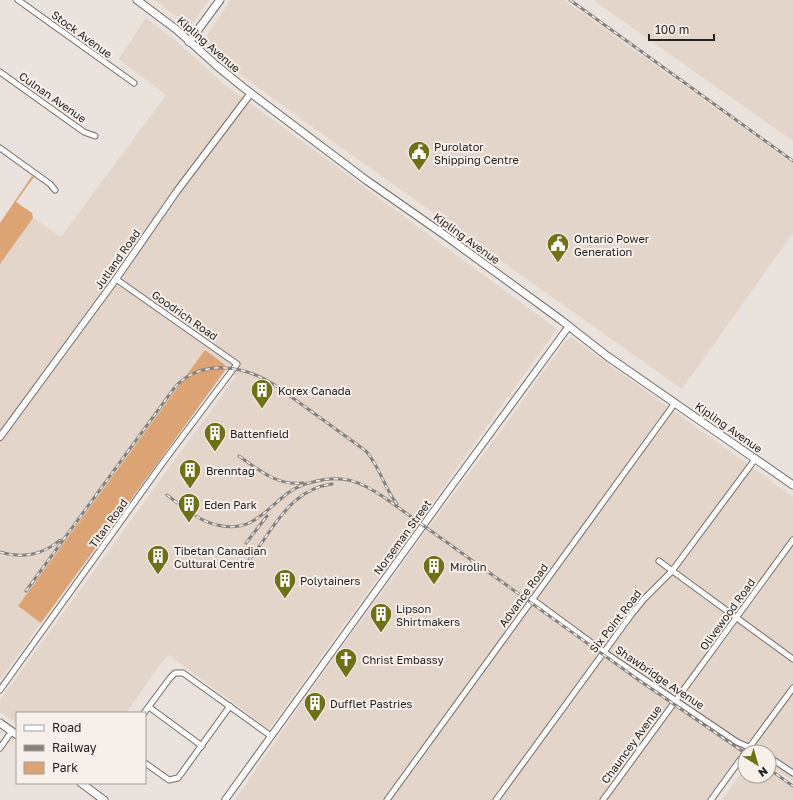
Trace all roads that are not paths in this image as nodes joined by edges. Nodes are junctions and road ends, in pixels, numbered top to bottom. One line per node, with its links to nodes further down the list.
1 (18, 0): 6 (street, Stock Avenue)
2 (137, 0): 4 (main road, Kipling Avenue)
3 (220, 0): 4 (main road)
4 (189, 42): 7 (main road, Kipling Avenue)
5 (0, 72): 8 (street, Culnan Avenue)
6 (134, 83)
7 (251, 93): 11 (street, Jutland Road); 12 (main road, Kipling Avenue)
8 (95, 136)
9 (0, 148): 10 (street)
10 (55, 190)
11 (116, 279): 13 (street, Goodrich Road); 15 (street, Jutland Road)
12 (569, 326): 14 (main road, Kipling Avenue); 33 (street, Norseman Street)
13 (234, 369): 26 (street, Titan Road)
14 (675, 403): 16 (main road, Kipling Avenue); 21 (street, Advance Road)
15 (0, 437)
16 (756, 458): 17 (main road, Kipling Avenue); 20 (street, Six Point Road)
17 (792, 485)
18 (793, 540): 22 (street, Olivewood Road)
19 (659, 561): 20 (street)
20 (672, 571): 22 (street); 23 (street, Six Point Road)
21 (532, 599): 23 (street, Shawbridge Avenue); 45 (street, Advance Road)
22 (737, 618): 24 (street); 27 (street, Olivewood Road)
23 (604, 652): 27 (street, Shawbridge Avenue); 46 (street, Six Point Road)
24 (793, 659)
25 (793, 688): 35 (street)
26 (0, 690)
27 (675, 700): 34 (street, Shawbridge Avenue); 47 (street, Chauncey Avenue)
28 (230, 706): 29 (street); 33 (street); 36 (street)
29 (149, 707): 30 (street); 36 (street)
30 (145, 712)
31 (0, 723): 32 (main road)
32 (14, 733): 37 (street)
33 (271, 736): 44 (street, Norseman Street)
34 (744, 744)
35 (751, 744)
36 (202, 746): 39 (street)
37 (0, 748)
38 (777, 762): 41 (street)
39 (146, 764)
40 (737, 764): 48 (street)
41 (793, 773)
42 (84, 784): 43 (main road)
43 (104, 800)
44 (225, 800)
45 (387, 800)
46 (496, 800)
47 (603, 800)
48 (711, 800)

